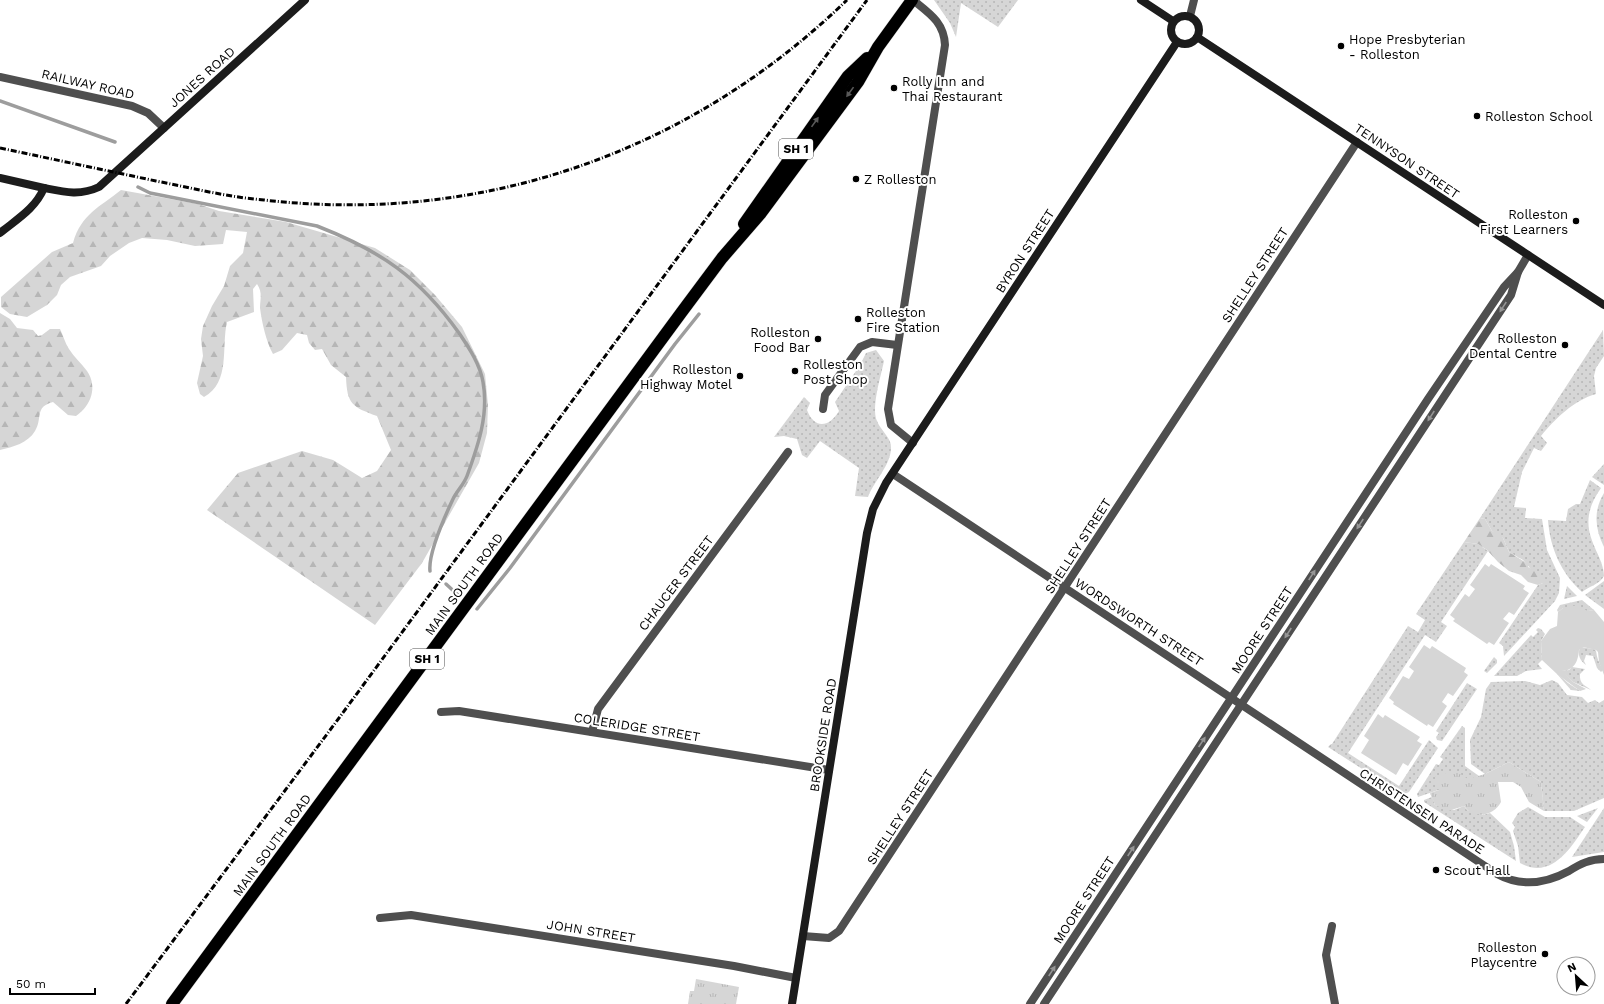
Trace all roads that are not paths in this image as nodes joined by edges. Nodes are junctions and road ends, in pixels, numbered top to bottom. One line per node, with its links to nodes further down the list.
1 (305, 0): 10 (street, JONES ROAD)
2 (912, 0): 18 (street); 34 (highway, MAIN SOUTH ROAD / SH 1)
3 (1141, 0): 6 (street)
4 (1194, 0): 5 (street)
5 (1190, 16): 6 (street); 7 (street)
6 (1173, 21): 8 (street)
7 (1197, 37): 8 (street); 11 (street, TENNYSON STREET)
8 (1177, 42): 20 (street, BYRON STREET)
9 (0, 77): 10 (street, RAILWAY ROAD)
10 (164, 128): 13 (street, JONES ROAD)
11 (1357, 142): 15 (street, TENNYSON STREET); 23 (street, SHELLEY STREET)
12 (0, 178): 13 (street, JONES ROAD)
13 (44, 188): 14 (street)
14 (0, 233)
15 (1528, 255): 16 (street, MOORE STREET); 17 (street, TENNYSON STREET)
16 (1518, 272): 24 (street, MOORE STREET, one-way to 16); 25 (street, MOORE STREET, one-way to 25)
17 (1604, 305)
18 (897, 345): 19 (street); 20 (street)
19 (823, 409)
20 (913, 443): 22 (street, BYRON STREET)
21 (788, 452): 27 (street, CHAUCER STREET)
22 (893, 474): 23 (street, WORDSWORTH STREET); 28 (street, BROOKSIDE ROAD)
23 (1065, 588): 24 (street, WORDSWORTH STREET); 32 (street, SHELLEY STREET)
24 (1232, 698): 25 (street, WORDSWORTH STREET); 36 (street, MOORE STREET, one-way to 24)
25 (1242, 704): 29 (street, CHRISTENSEN PARADE); 37 (street, MOORE STREET)
26 (441, 712): 27 (street, COLERIDGE STREET)
27 (592, 732): 28 (street, COLERIDGE STREET)
28 (829, 770): 32 (street, BROOKSIDE ROAD)
29 (1604, 859)
30 (380, 918): 33 (street, JOHN STREET)
31 (1332, 926): 38 (street)
32 (803, 936): 33 (street, BROOKSIDE ROAD)
33 (796, 978): 35 (street, BROOKSIDE ROAD)
34 (172, 1004)
35 (792, 1004)
36 (1030, 1004)
37 (1044, 1004)
38 (1335, 1004)

